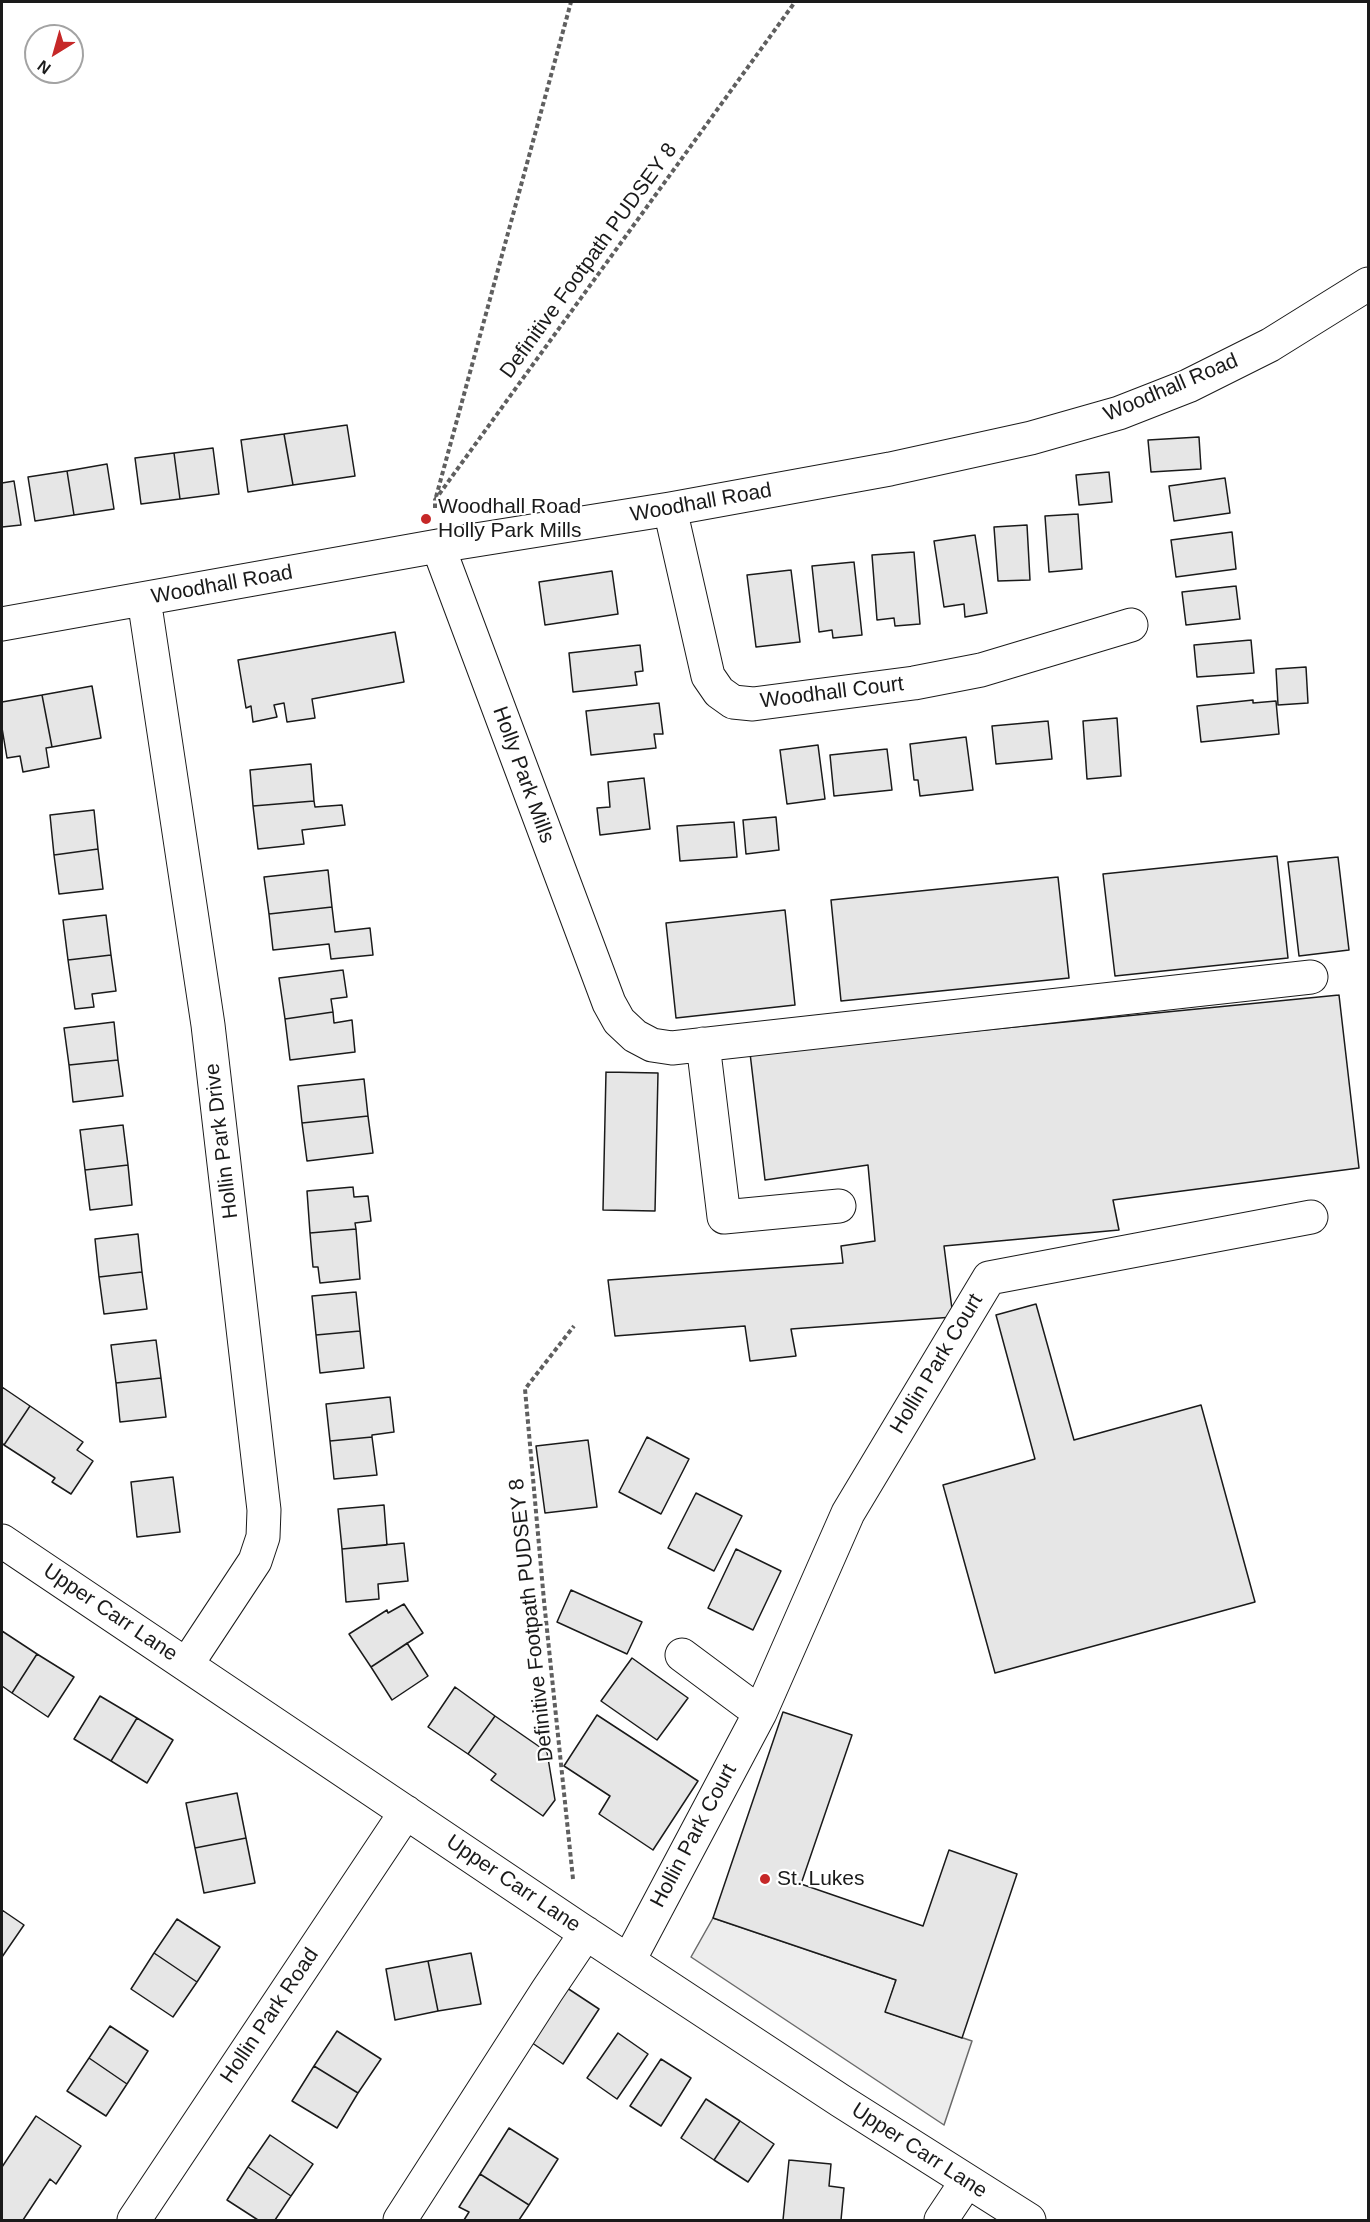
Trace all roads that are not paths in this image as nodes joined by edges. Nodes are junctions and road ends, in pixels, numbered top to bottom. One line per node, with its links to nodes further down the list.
1 (1368, 284): 2 (street, Woodhall Road)
2 (670, 508): 3 (street, Woodhall Road); 6 (street, Woodhall Court)
3 (438, 546): 4 (street, Woodhall Road); 8 (street, Holly Park Mills)
4 (144, 598): 5 (street, Woodhall Road); 13 (street, Hollin Park Drive)
5 (2, 624)
6 (1131, 625)
7 (1311, 977): 8 (street, Holly Park Mills)
8 (703, 1044): 9 (street)
9 (839, 1206)
10 (1311, 1217): 14 (street, Hollin Park Court)
11 (2, 1541): 13 (street, Upper Carr Lane)
12 (682, 1654): 14 (street)
13 (187, 1664): 15 (street, Upper Carr Lane)
14 (760, 1713): 17 (street, Hollin Park Court)
15 (406, 1812): 16 (street, Upper Carr Lane); 19 (street, Hollin Park Road)
16 (582, 1930): 17 (street, Upper Carr Lane); 20 (street)
17 (629, 1960): 18 (street, Upper Carr Lane)
18 (967, 2181): 21 (street); 22 (street, Upper Carr Lane)
19 (134, 2220)
20 (400, 2220)
21 (941, 2220)
22 (1029, 2220)

